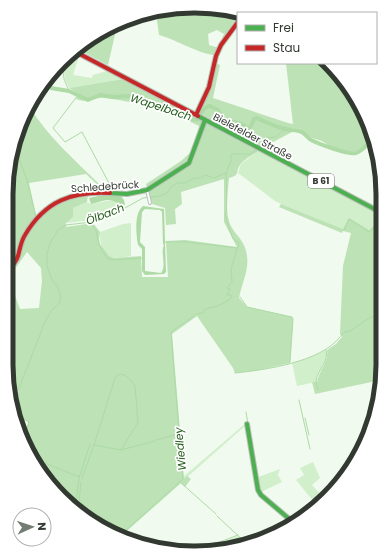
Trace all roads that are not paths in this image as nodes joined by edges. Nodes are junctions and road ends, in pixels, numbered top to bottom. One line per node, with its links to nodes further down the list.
1 (237, 23): 3 (street)
2 (80, 54): 3 (street, Bielefelder Straße / B 61)
3 (196, 115): 4 (street, Bielefelder Straße / B 61)
4 (203, 119): 5 (street, Schledebrück); 7 (street, Bielefelder Straße / B 61)
5 (147, 190): 6 (street, Schledebrück); 8 (street, Schledebrück)
6 (150, 203)
7 (376, 210)
8 (13, 265)
9 (247, 424): 10 (street)
10 (289, 519)

